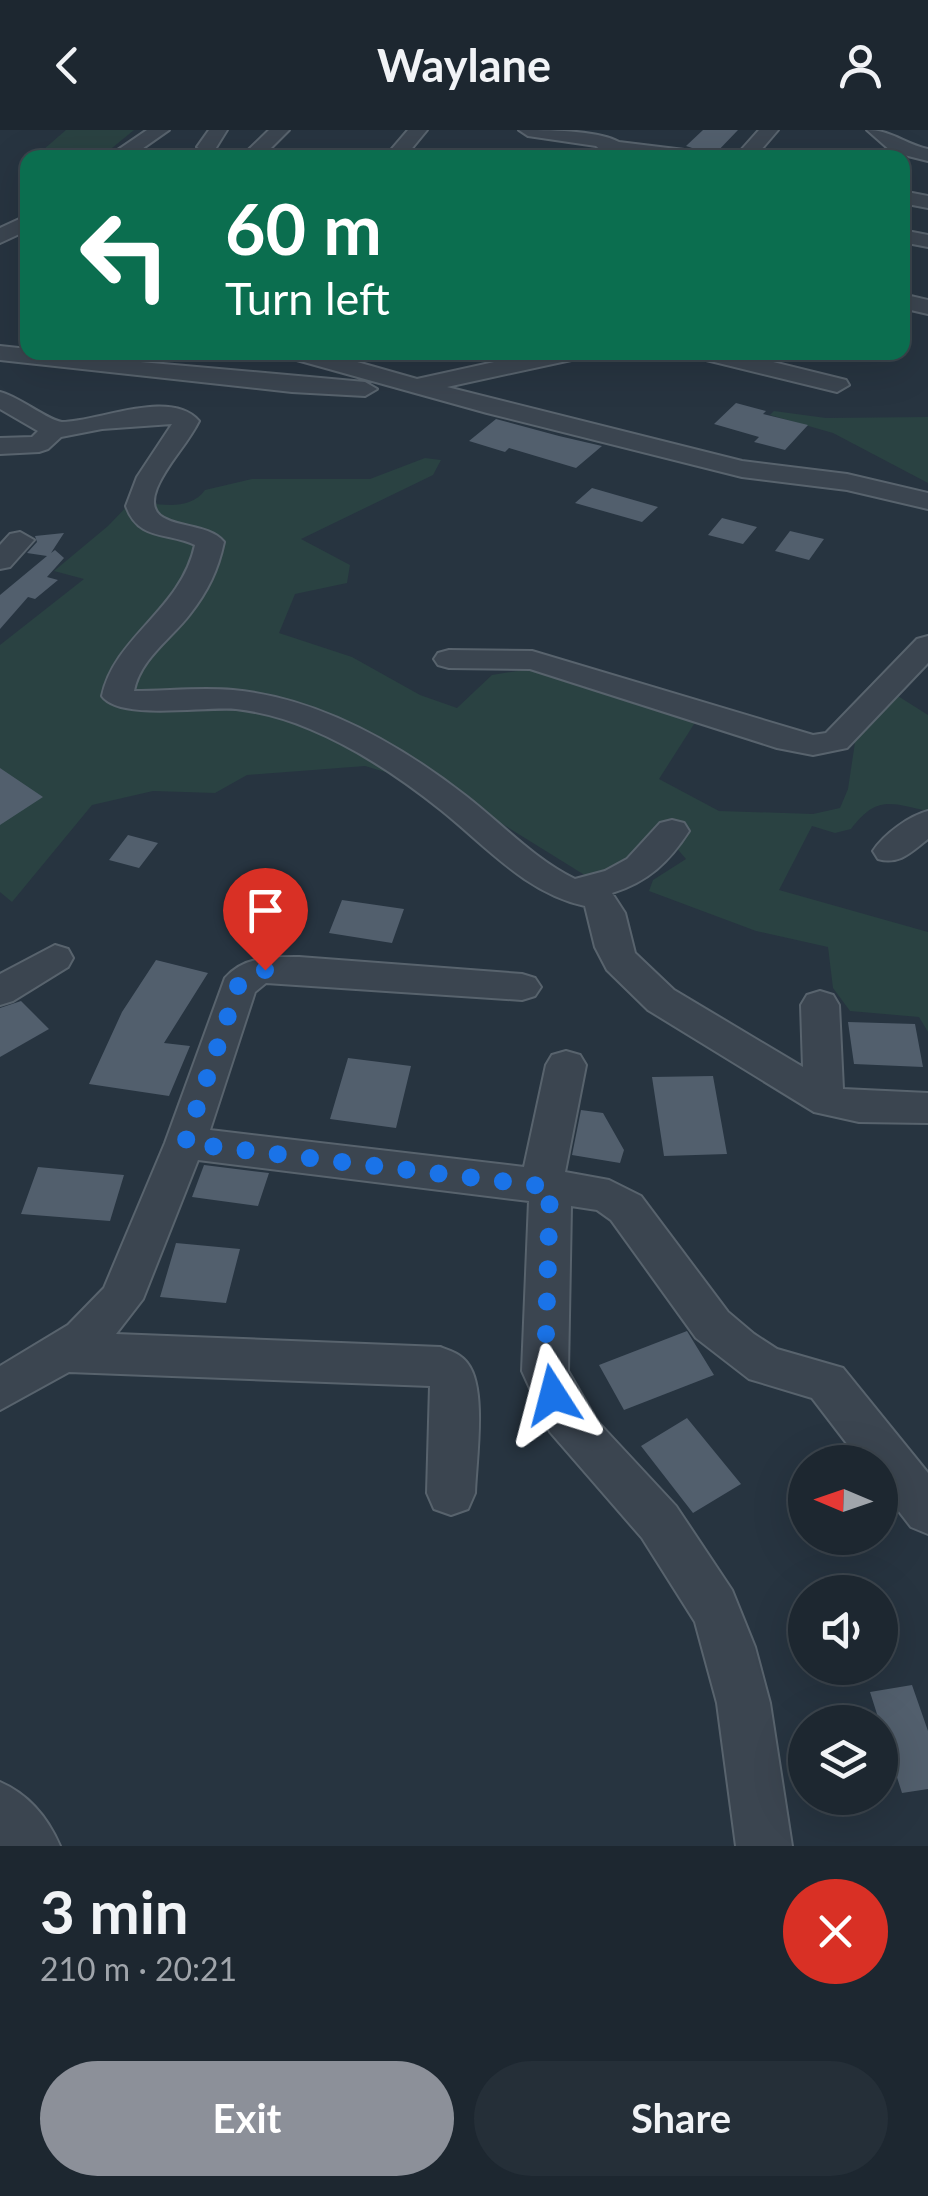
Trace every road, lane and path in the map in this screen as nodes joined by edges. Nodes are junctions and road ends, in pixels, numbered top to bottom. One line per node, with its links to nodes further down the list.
1 (160, 130): 8 (street)
2 (280, 130): 9 (street)
3 (418, 130): 10 (street)
4 (528, 130): 7 (street)
5 (768, 130): 12 (street)
6 (876, 130): 13 (street)
7 (607, 144): 11 (street)
8 (129, 150)
9 (258, 150)
10 (400, 150)
11 (648, 150)
12 (749, 150)
13 (907, 150)
14 (66, 360): 20 (street)
15 (323, 360): 18 (street)
16 (537, 360): 18 (street)
17 (735, 360): 19 (street)
18 (415, 385): 20 (street); 22 (street)
19 (837, 385)
20 (331, 388): 22 (street)
21 (0, 399): 23 (street)
22 (496, 408): 25 (street)
23 (53, 431): 24 (street); 31 (street)
24 (0, 446)
25 (928, 501)
26 (928, 645): 27 (street)
27 (450, 659)
28 (928, 822): 30 (street)
29 (672, 831): 31 (street)
30 (890, 851)
31 (568, 892): 37 (street)
32 (55, 958): 34 (street)
33 (522, 987): 39 (street)
34 (0, 992)
35 (820, 1004): 37 (street)
36 (566, 1064): 40 (street)
37 (824, 1098): 38 (street)
38 (928, 1108)
39 (185, 1143): 40 (street); 41 (street)
40 (545, 1186): 44 (street); 47 (street)
41 (66, 1352): 42 (street); 43 (street)
42 (0, 1390)
43 (451, 1493)
44 (928, 1511)
45 (0, 1810): 46 (street)
46 (32, 1846)
47 (764, 1846)

